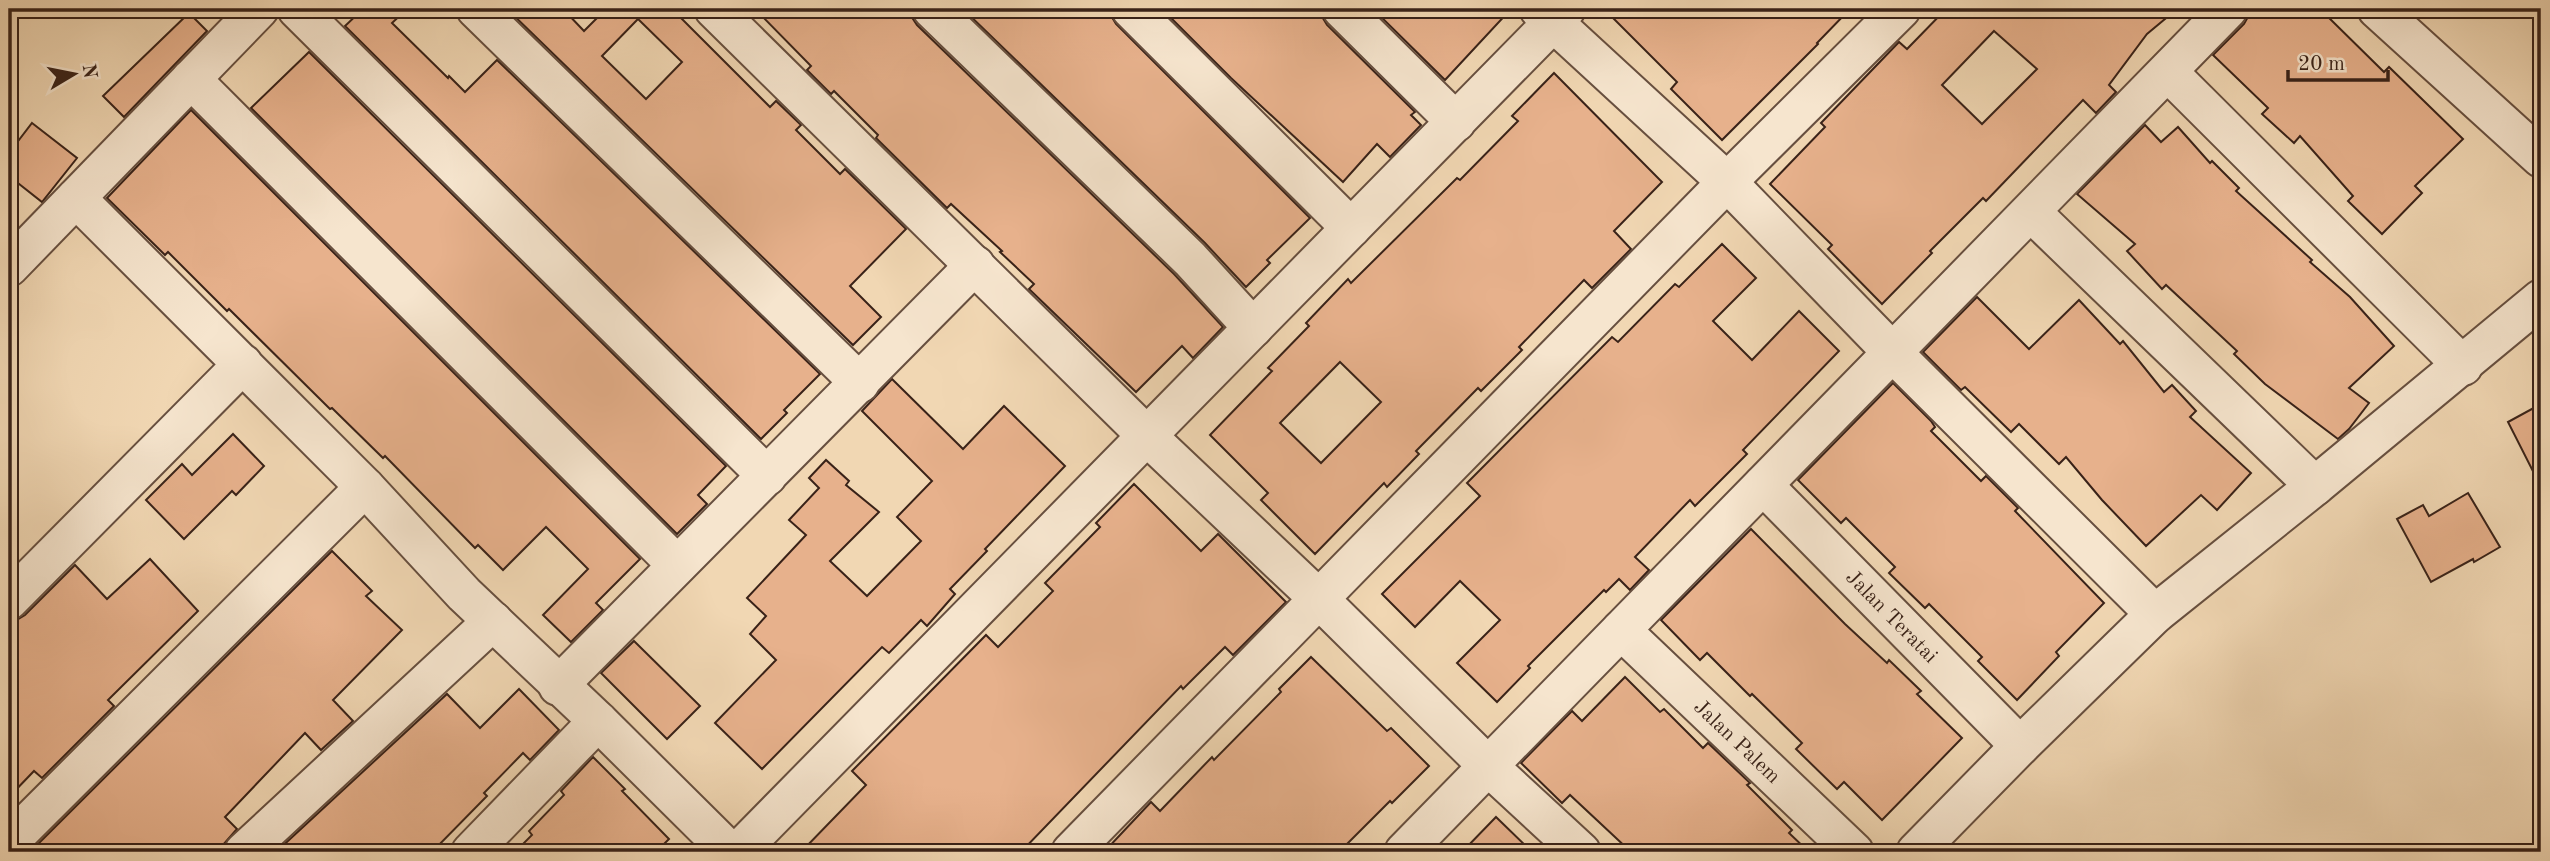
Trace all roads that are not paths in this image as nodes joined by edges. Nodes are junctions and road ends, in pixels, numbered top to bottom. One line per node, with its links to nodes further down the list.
1 (259, 9): 13 (street)
2 (297, 9): 29 (street)
3 (476, 9): 27 (street)
4 (714, 9): 20 (street)
5 (932, 9): 23 (street)
6 (1131, 9): 19 (street)
7 (1342, 9): 14 (street)
8 (1901, 9): 16 (street)
9 (2228, 9): 12 (street)
10 (2377, 9): 15 (street)
11 (1553, 13): 14 (street); 16 (street)
12 (2168, 72): 18 (street); 26 (street)
13 (191, 79): 17 (street); 33 (street)
14 (1456, 122): 19 (street)
15 (2541, 158)
16 (1727, 181): 24 (street); 34 (street)
17 (76, 198): 21 (street); 25 (street)
18 (2031, 212): 24 (street); 31 (street)
19 (1352, 228): 23 (street)
20 (975, 265): 27 (street); 28 (street)
21 (9, 267)
22 (2541, 299): 26 (street)
23 (1253, 328): 28 (street)
24 (1893, 353): 30 (street); 36 (street)
25 (243, 363): 32 (street); 35 (street)
26 (2463, 366): 31 (street)
27 (859, 383): 29 (street)
28 (1147, 436): 34 (street); 44 (street)
29 (768, 476): 33 (street)
30 (1763, 485): 38 (street); 41 (street, Jalan Teratai)
31 (2315, 486): 36 (street)
32 (365, 487): 37 (street); 43 (street)
33 (677, 565): 39 (street)
34 (1318, 599): 42 (street); 47 (street)
35 (9, 600)
36 (2155, 614): 41 (street)
37 (494, 621): 39 (street); 45 (street)
38 (1622, 630): 42 (street); 50 (street, Jalan Palem)
39 (558, 685): 40 (street)
40 (598, 721): 44 (street); 46 (street)
41 (2020, 746): 51 (street)
42 (1488, 766): 48 (street); 49 (street)
43 (9, 842)
44 (717, 847)
45 (244, 852)
46 (471, 852)
47 (1071, 852)
48 (1404, 852)
49 (1581, 852)
50 (1854, 852)
51 (1916, 852)

